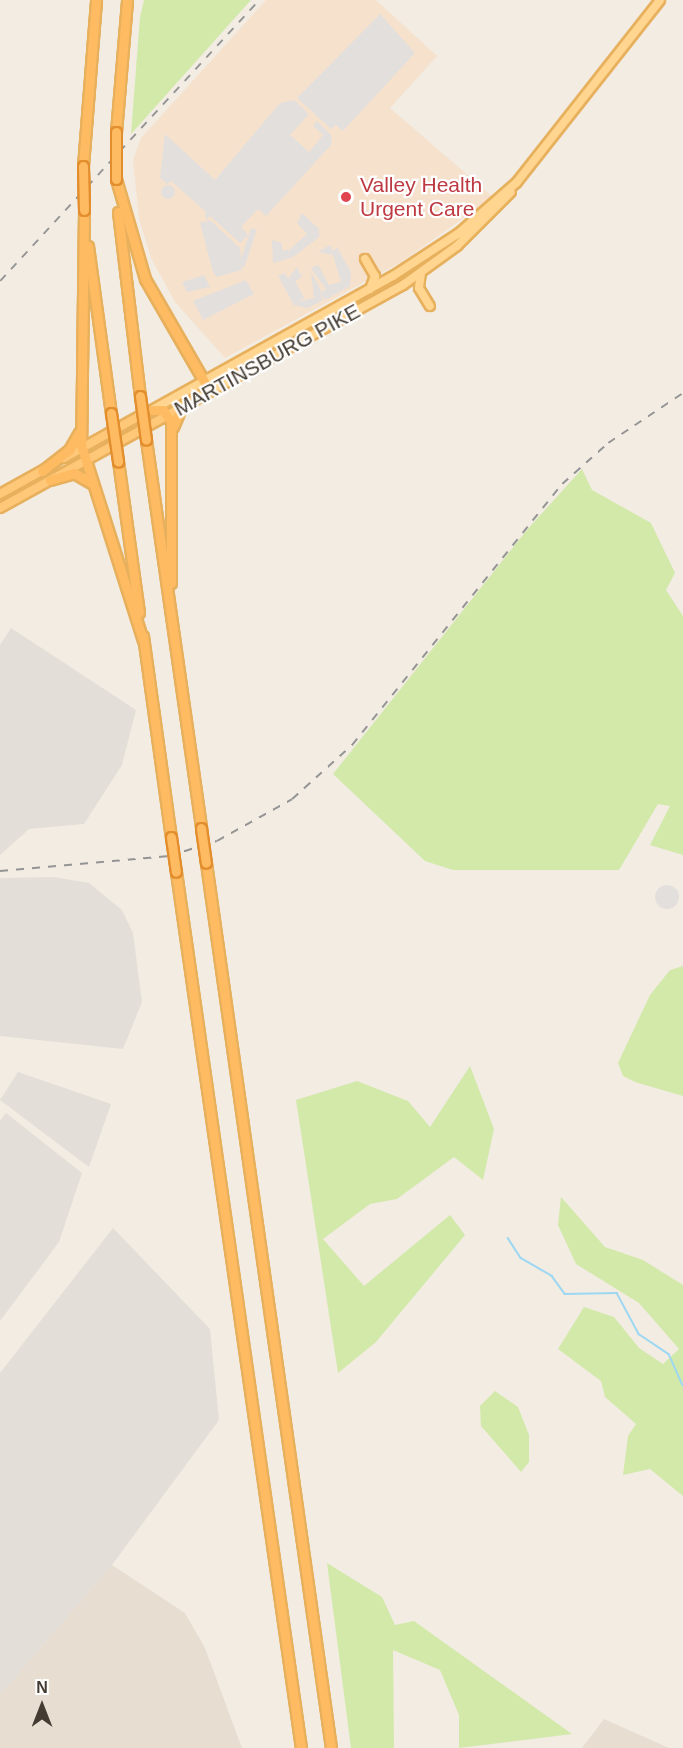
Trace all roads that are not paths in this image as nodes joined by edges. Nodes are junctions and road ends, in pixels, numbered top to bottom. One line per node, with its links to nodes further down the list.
1 (96, 0): 6 (highway, bridge)
2 (127, 0): 4 (highway, bridge)
3 (660, 0): 5 (main road, MARTINSBURG PIKE)
4 (116, 179): 11 (highway); 25 (highway, bridge)
5 (514, 185): 8 (main road, MARTINSBURG PIKE); 9 (main road, MARTINSBURG PIKE)
6 (84, 210): 16 (highway); 26 (highway, bridge)
7 (365, 259): 9 (main road)
8 (421, 273): 10 (main road); 12 (main road, MARTINSBURG PIKE)
9 (368, 290): 11 (main road, MARTINSBURG PIKE)
10 (430, 306)
11 (204, 381): 12 (highway); 14 (main road, MARTINSBURG PIKE)
12 (209, 392): 13 (highway, MARTINSBURG PIKE)
13 (183, 406): 15 (highway, MARTINSBURG PIKE); 17 (highway)
14 (152, 410): 15 (highway); 18 (highway, MARTINSBURG PIKE)
15 (168, 415): 17 (highway); 19 (highway, MARTINSBURG PIKE)
16 (80, 428): 18 (highway); 20 (highway)
17 (171, 442): 25 (highway)
18 (81, 448): 19 (highway); 20 (highway, MARTINSBURG PIKE)
19 (84, 461): 21 (highway, MARTINSBURG PIKE); 22 (highway)
20 (42, 471): 23 (highway, MARTINSBURG PIKE)
21 (50, 480): 22 (highway); 24 (highway, MARTINSBURG PIKE)
22 (92, 485): 26 (highway)
23 (0, 494)
24 (0, 508)
25 (174, 633): 28 (highway, bridge)
26 (143, 640): 27 (highway, bridge)
27 (301, 1748)
28 (331, 1748)

